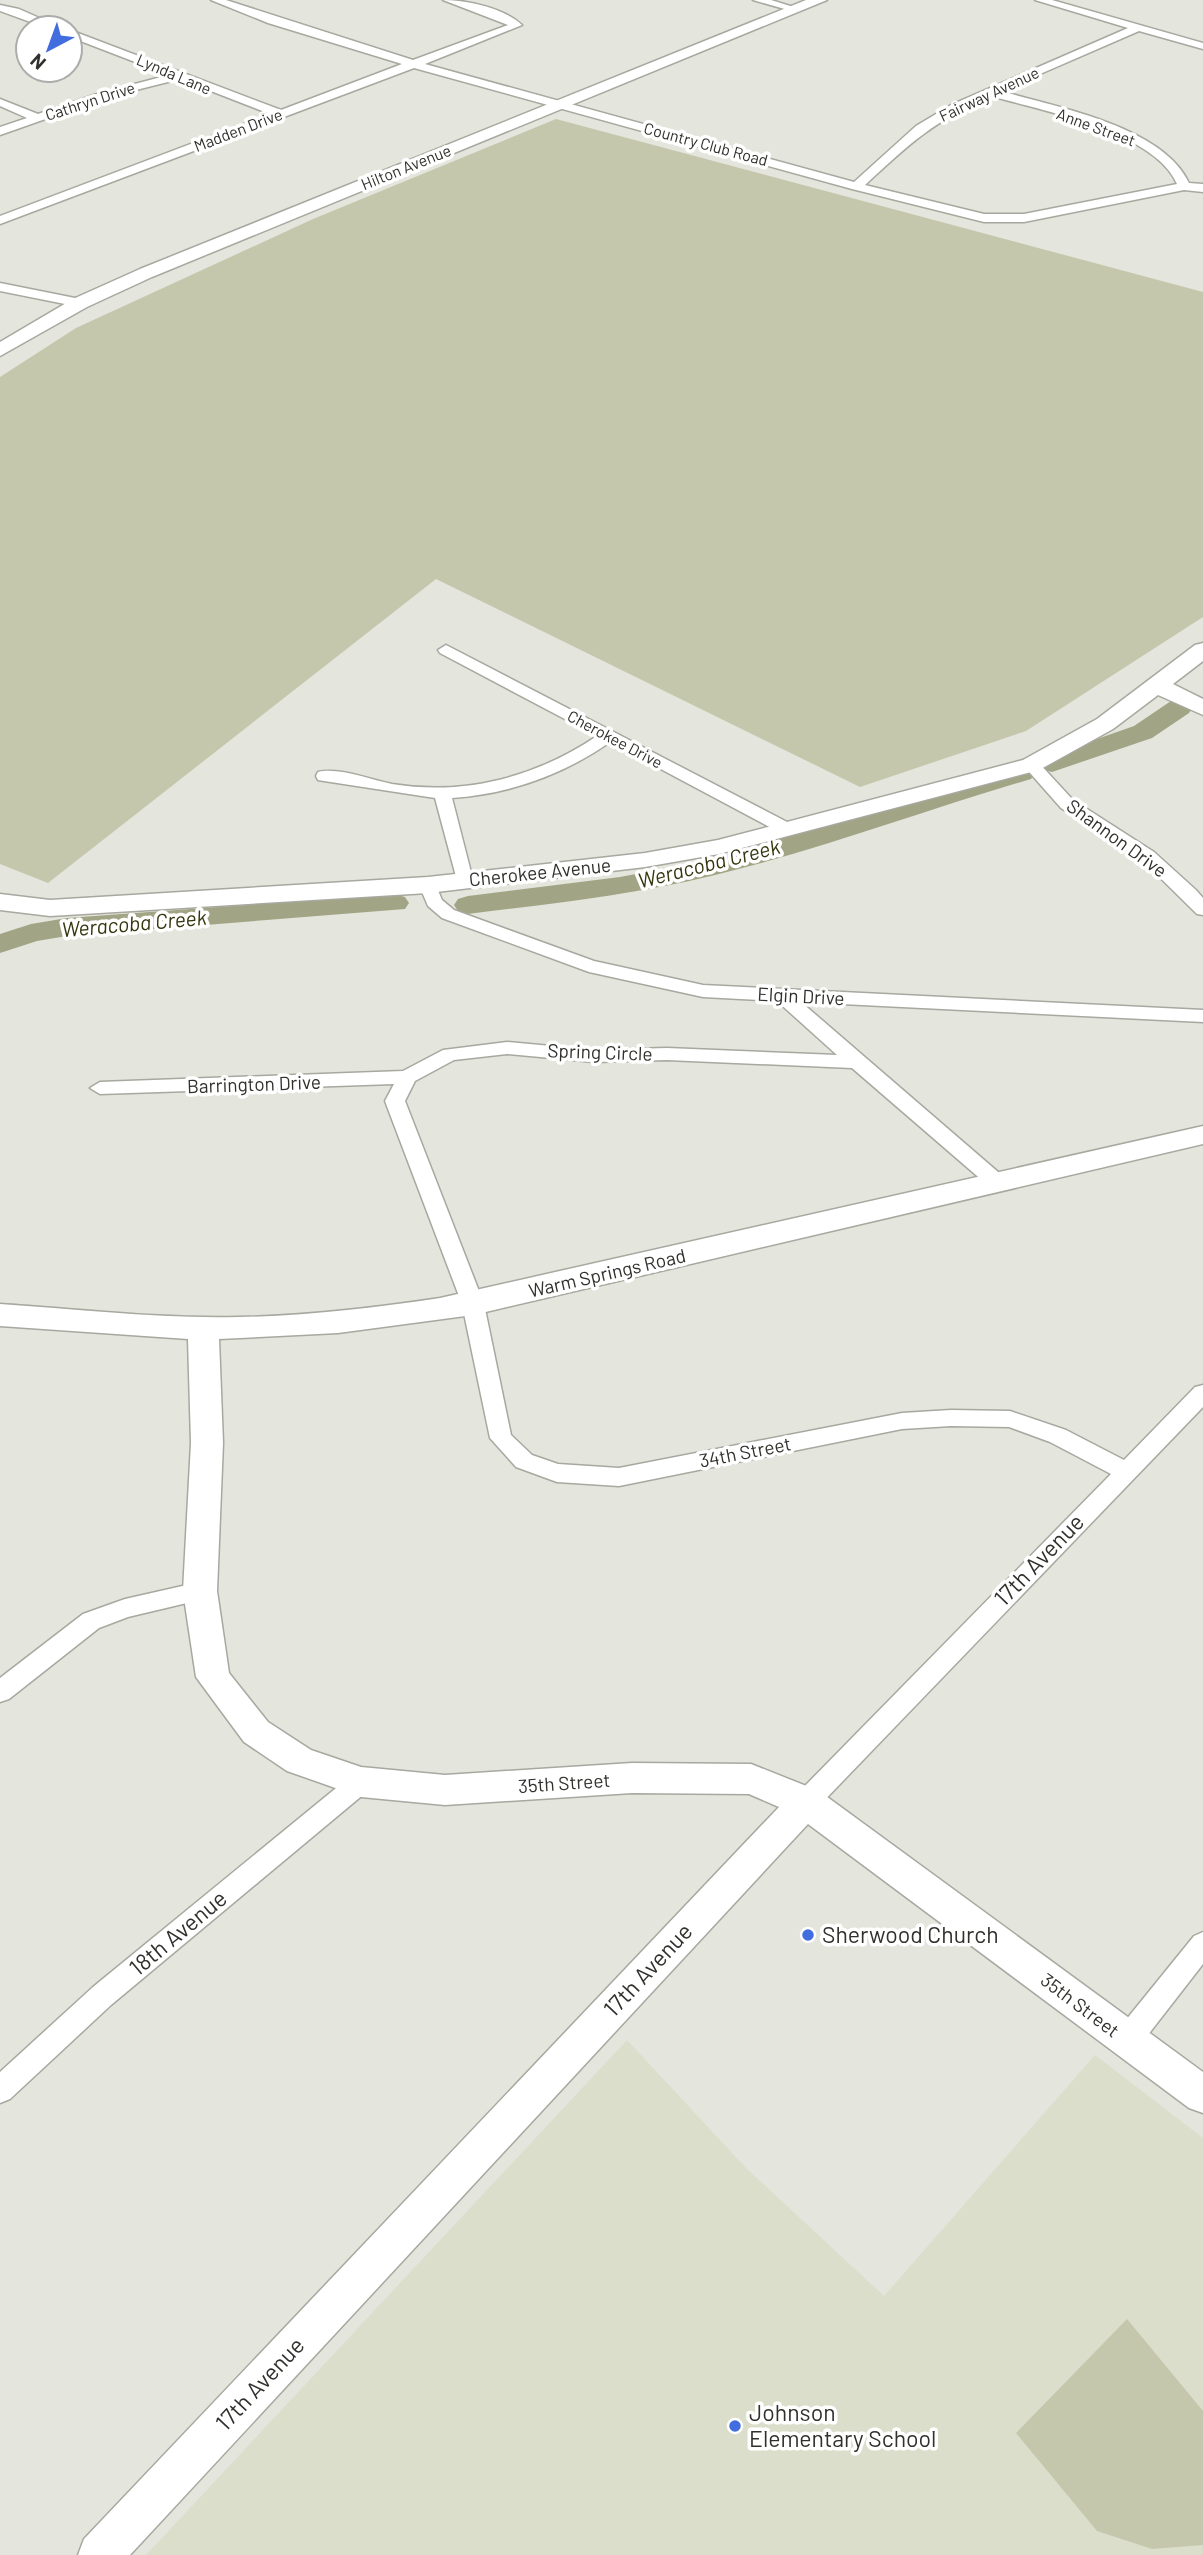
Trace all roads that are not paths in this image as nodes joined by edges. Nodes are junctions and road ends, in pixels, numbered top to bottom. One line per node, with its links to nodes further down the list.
1 (216, 0): 14 (street, Country Club Road)
2 (448, 0): 14 (street, Madden Drive)
3 (758, 0): 9 (street)
4 (819, 0): 9 (street, Hilton Avenue)
5 (1040, 0): 7 (street)
6 (1084, 0): 7 (street)
7 (1069, 7): 11 (street)
8 (0, 8): 10 (street)
9 (795, 9): 18 (street, Hilton Avenue)
10 (22, 14)
11 (1138, 28): 13 (street); 16 (street, Fairway Avenue)
12 (84, 38): 15 (street, Lynda Lane)
13 (1203, 46)
14 (413, 64): 18 (street, Country Club Road); 19 (street, Madden Drive)
15 (180, 76): 19 (street, Lynda Lane); 20 (street, Cathryn Drive)
16 (991, 92): 22 (street, Fairway Avenue); 23 (street, Anne Street)
17 (0, 102): 20 (street)
18 (558, 104): 22 (street, Country Club Road); 27 (street, Hilton Avenue)
19 (280, 114): 25 (street, Madden Drive)
20 (38, 118): 21 (street, Cathryn Drive)
21 (0, 131)
22 (856, 186): 23 (street, Country Club Road)
23 (1184, 187): 24 (street, Country Club Road)
24 (1203, 188)
25 (0, 220)
26 (0, 287): 27 (street)
27 (80, 303): 28 (street, Hilton Avenue)
28 (0, 350)
29 (446, 650): 33 (street, Cherokee Drive)
30 (1203, 650): 31 (street, Cherokee Avenue)
31 (1157, 685): 32 (street); 34 (street, Cherokee Avenue)
32 (1203, 708)
33 (608, 736): 36 (street); 37 (street, Cherokee Drive)
34 (1031, 765): 37 (street, Cherokee Avenue); 41 (street, Shannon Drive)
35 (324, 776): 36 (street)
36 (442, 793): 38 (street)
37 (785, 828): 38 (street, Cherokee Avenue)
38 (464, 880): 39 (street, Cherokee Avenue)
39 (428, 885): 40 (street, Cherokee Avenue); 42 (street, Elgin Drive)
40 (0, 902)
41 (1203, 910)
42 (782, 995): 43 (street, Elgin Drive); 44 (street)
43 (1203, 1016)
44 (857, 1062): 45 (street, Spring Circle); 48 (street)
45 (407, 1077): 46 (street, Barrington Drive); 49 (street)
46 (100, 1088)
47 (1203, 1135): 48 (street, Warm Springs Road)
48 (998, 1183): 49 (street, Warm Springs Road)
49 (473, 1304): 51 (street, Warm Springs Road); 53 (street, 34th Street)
50 (0, 1315): 51 (street, Warm Springs Road)
51 (203, 1329): 54 (street, 35th Street)
52 (1203, 1393): 53 (street, 17th Avenue)
53 (1125, 1471): 57 (street, 17th Avenue)
54 (200, 1591): 55 (street); 56 (street, 35th Street)
55 (0, 1692)
56 (361, 1782): 57 (street, 35th Street); 60 (street, 18th Avenue)
57 (806, 1801): 59 (street, 35th Street); 62 (street, 17th Avenue)
58 (1203, 1944): 59 (street)
59 (1127, 2039): 61 (street, 35th Street)
60 (0, 2090)
61 (1203, 2095)
62 (100, 2555)

